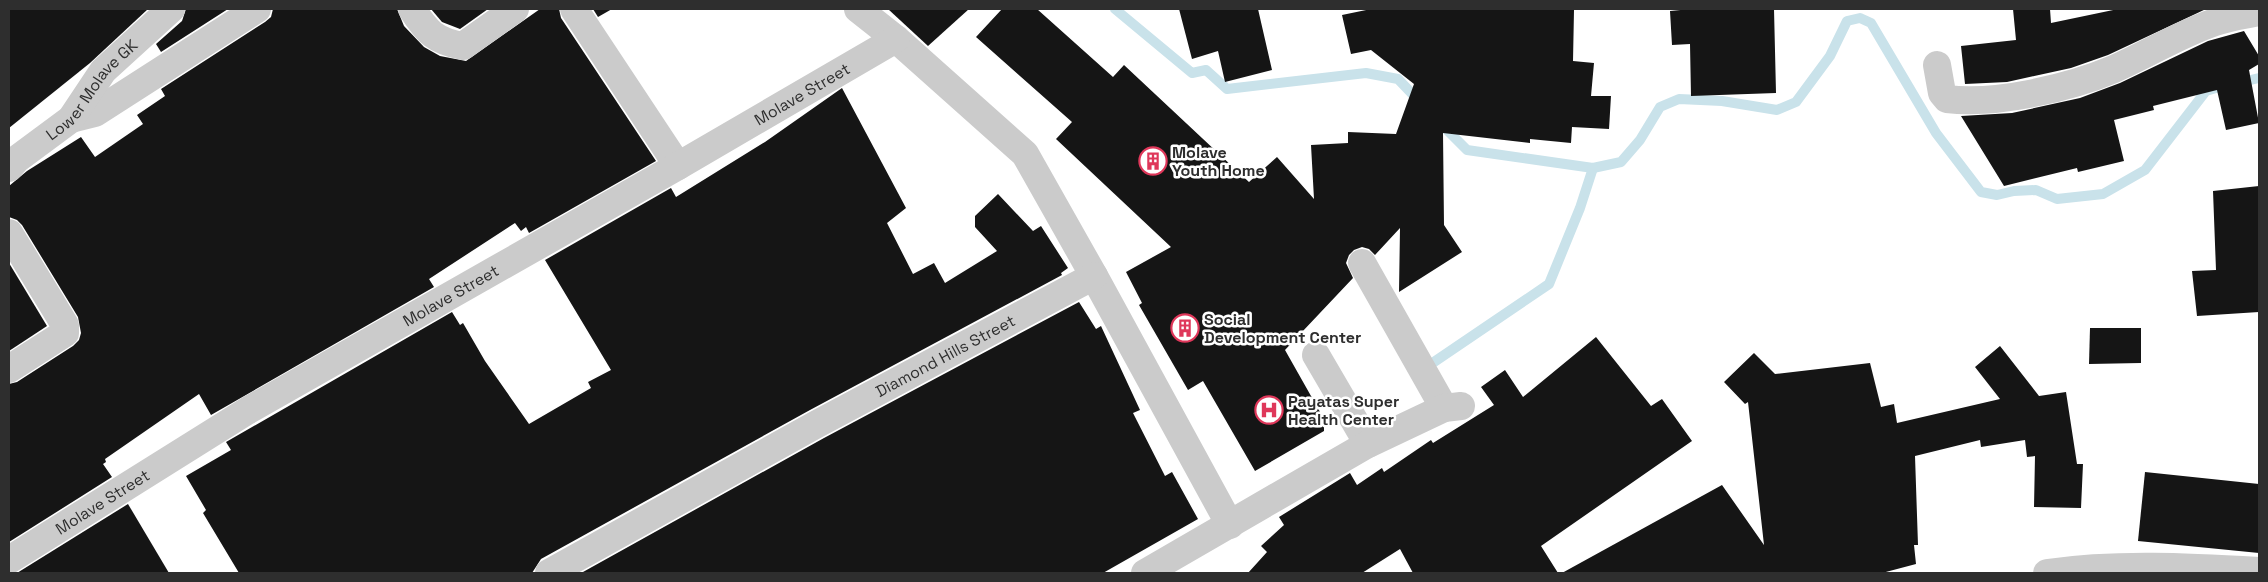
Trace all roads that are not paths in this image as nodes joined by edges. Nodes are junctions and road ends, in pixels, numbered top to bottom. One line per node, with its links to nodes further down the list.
1 (171, 9): 10 (street, Lower Molave GK)
2 (257, 9): 10 (street)
3 (412, 9): 4 (street)
4 (514, 9)
5 (574, 9): 11 (street)
6 (858, 9): 8 (street)
7 (2259, 12): 9 (street)
8 (896, 39): 11 (street, Molave Street); 15 (street)
9 (1937, 65)
10 (70, 119): 12 (street, Lower Molave GK)
11 (678, 166): 20 (street, Molave Street)
12 (9, 168)
13 (9, 233): 17 (street)
14 (1362, 263): 18 (street)
15 (1094, 276): 19 (street); 22 (street, Diamond Hills Street)
16 (1316, 355): 18 (street)
17 (10, 366)
18 (1368, 444): 19 (street)
19 (1230, 524): 23 (street)
20 (9, 560)
21 (2259, 571): 24 (street)
22 (549, 573)
23 (1145, 573)
24 (2047, 573)

